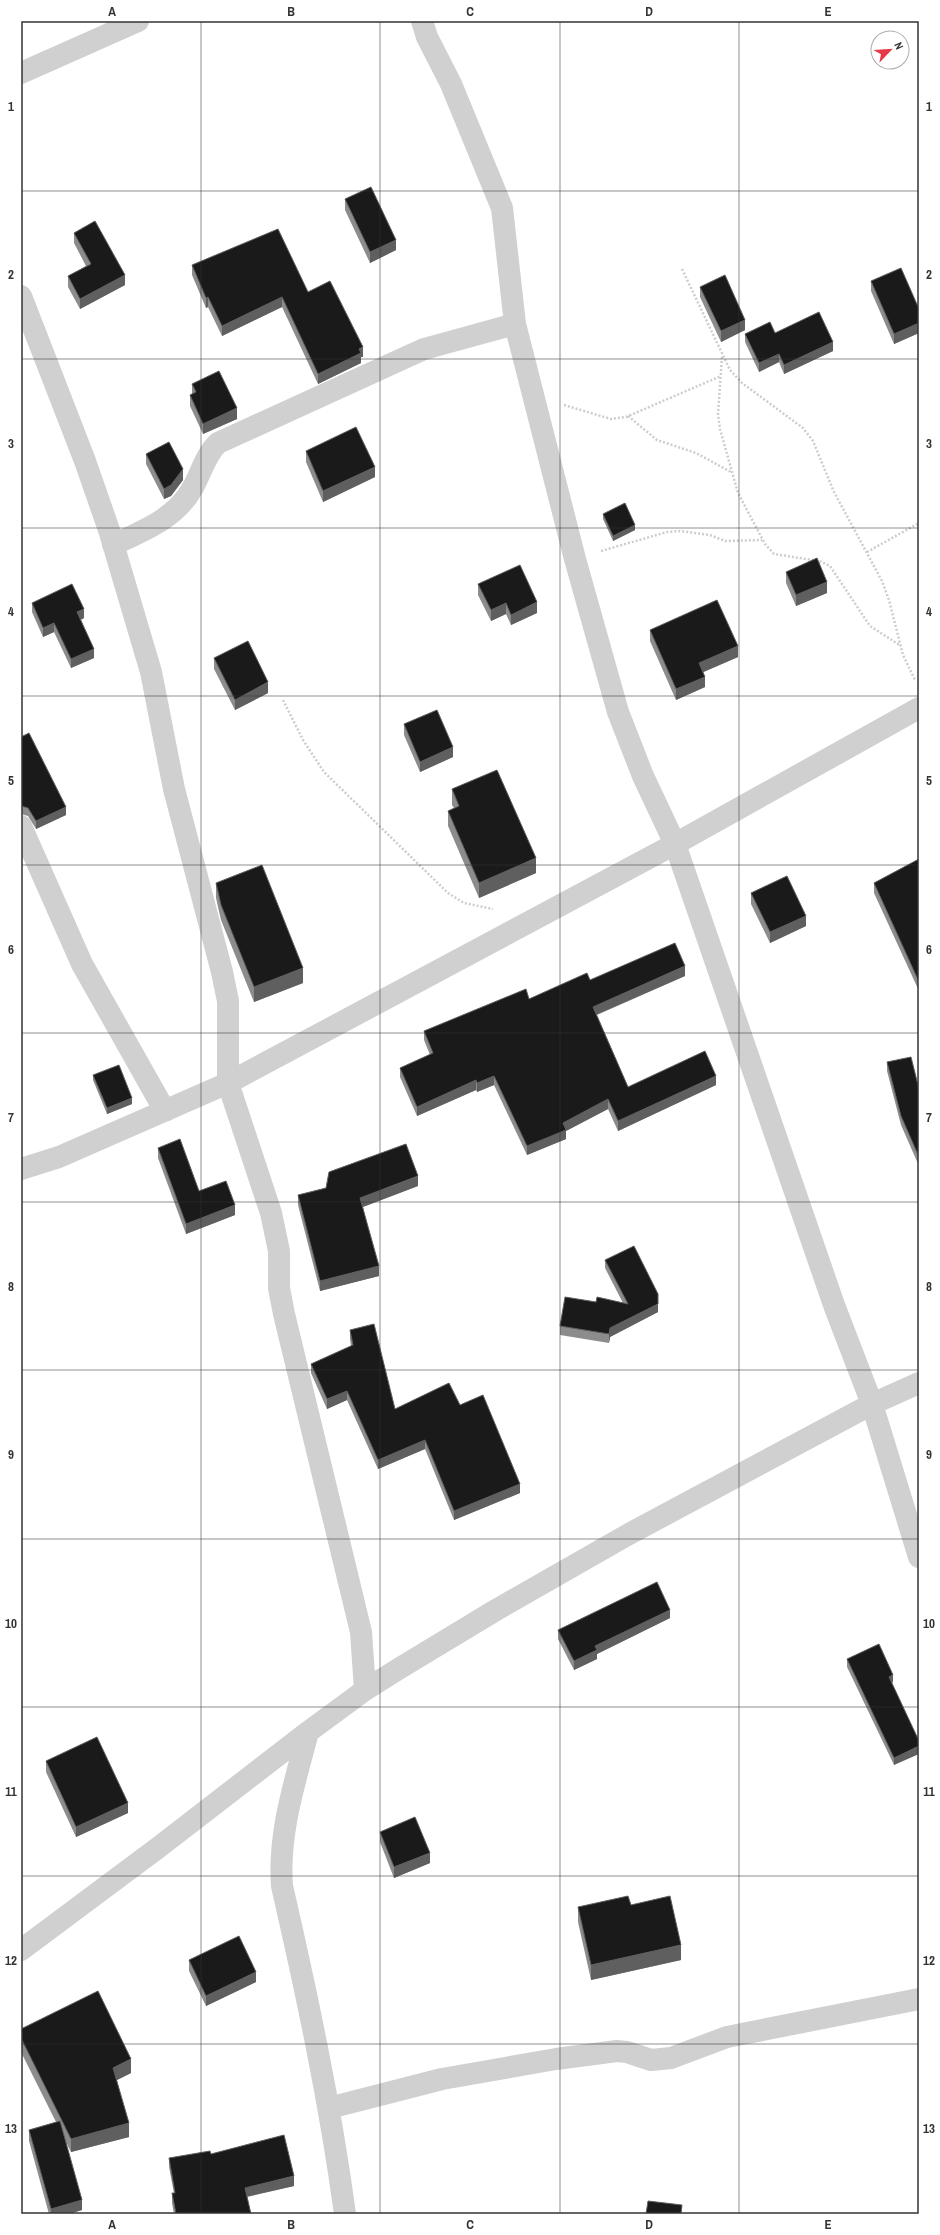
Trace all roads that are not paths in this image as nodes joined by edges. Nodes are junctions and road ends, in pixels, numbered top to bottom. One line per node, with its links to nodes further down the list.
1 (138, 21): 3 (street)
2 (422, 21): 5 (street)
3 (21, 73)
4 (21, 296): 6 (street)
5 (515, 324): 6 (street); 9 (street)
6 (113, 545): 10 (street)
7 (919, 708): 9 (street)
8 (21, 826): 11 (street)
9 (675, 844): 10 (street); 14 (street)
10 (228, 1083): 11 (street); 16 (street)
11 (165, 1111): 12 (street)
12 (21, 1169)
13 (919, 1383): 14 (street)
14 (872, 1404): 15 (street); 16 (street)
15 (919, 1557)
16 (365, 1690): 17 (street)
17 (308, 1732): 18 (street); 20 (street)
18 (21, 1950)
19 (919, 1999): 20 (street)
20 (329, 2108): 21 (street)
21 (345, 2214)

